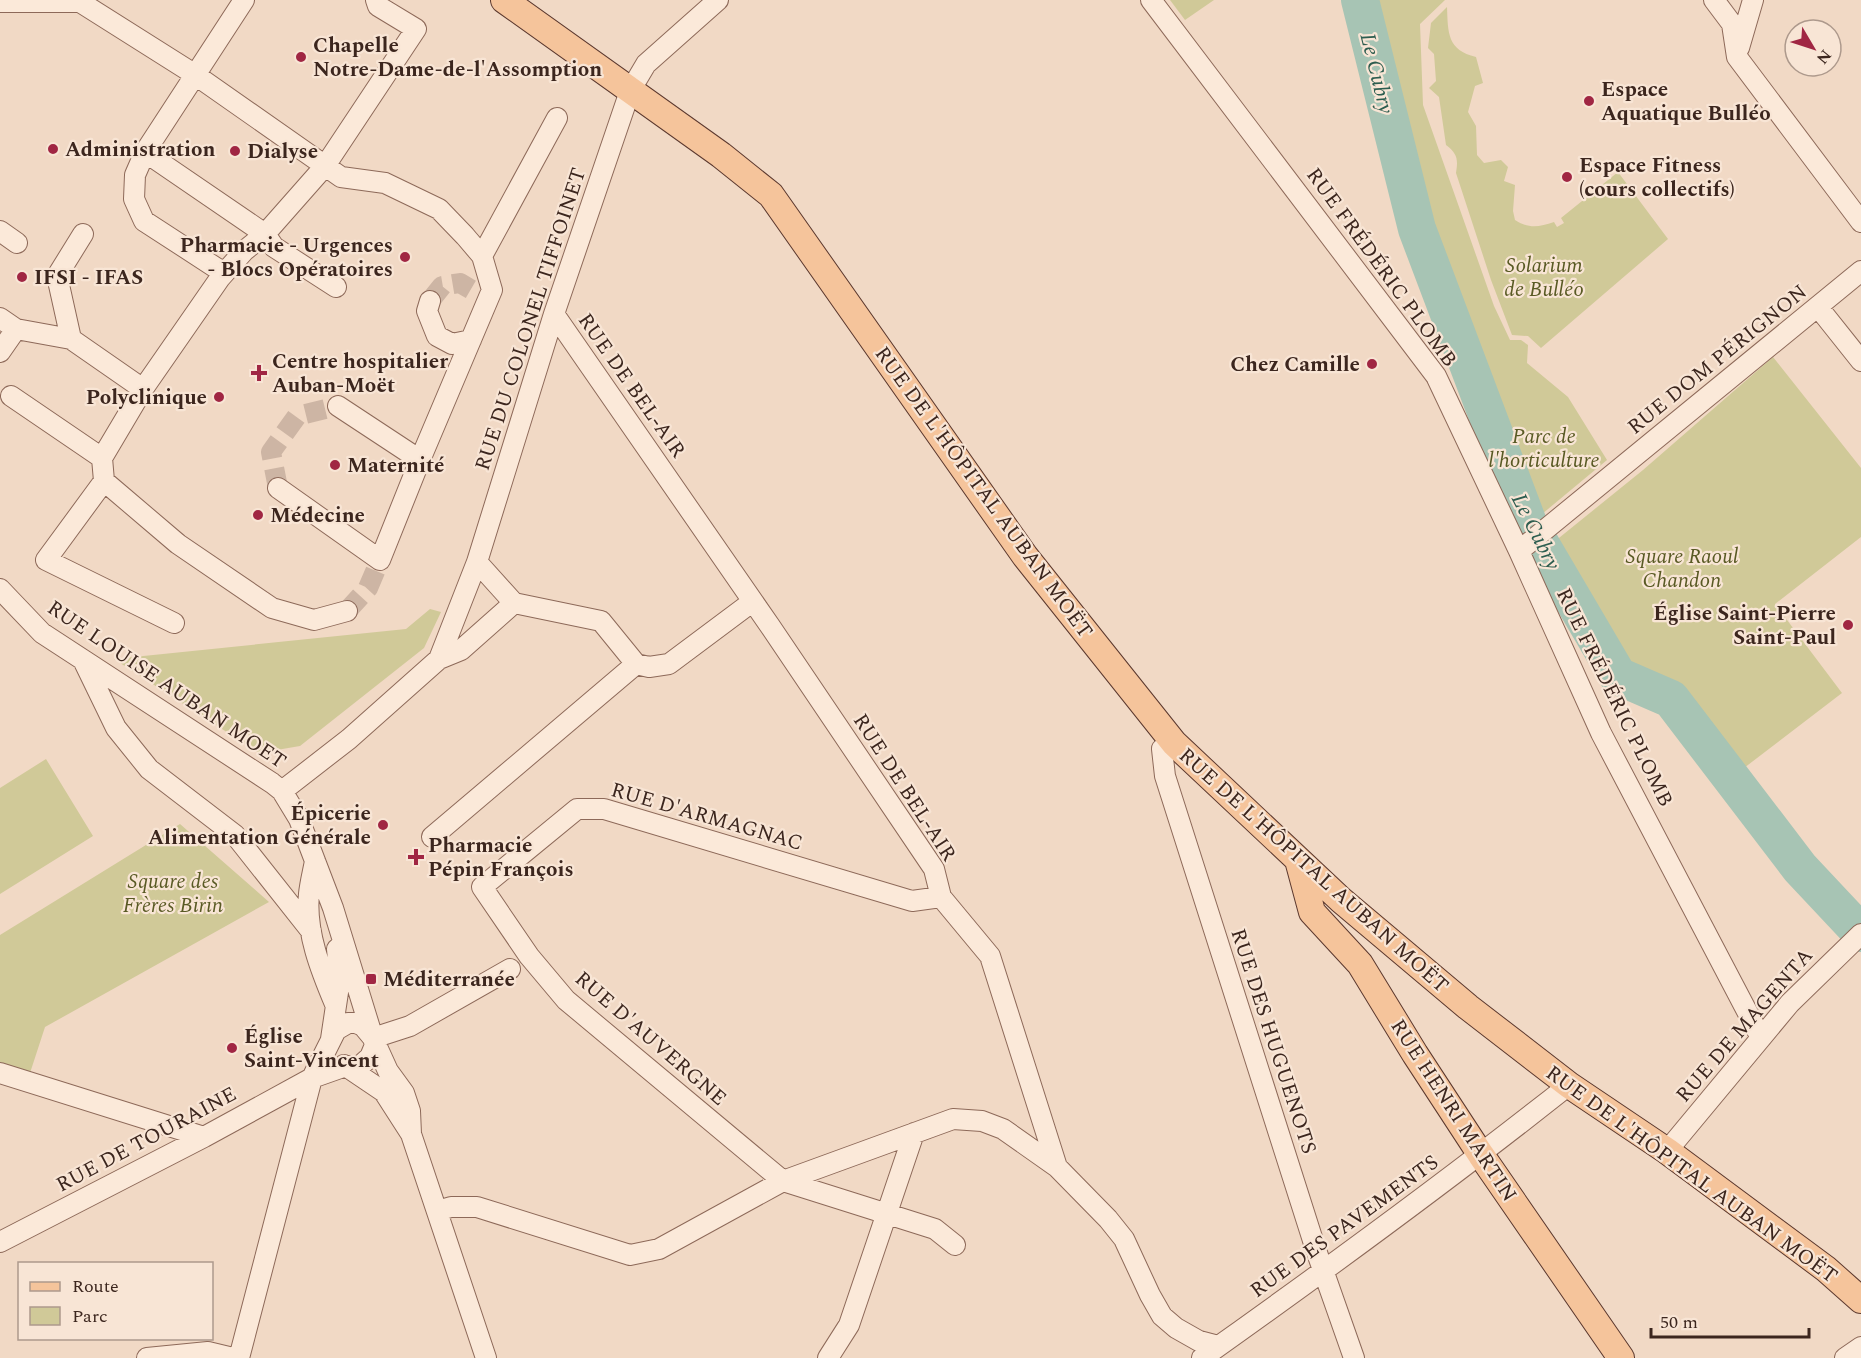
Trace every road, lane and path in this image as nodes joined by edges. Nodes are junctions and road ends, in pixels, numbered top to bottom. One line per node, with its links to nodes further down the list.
1 (244, 0): 10 (street)
2 (376, 0): 14 (street)
3 (504, 0): 11 (main road, RUE DE L'HÔPITAL AUBAN MOËT)
4 (718, 0): 11 (street, RUE DU COLONEL TIFFOINET)
5 (1151, 0): 42 (street, RUE FRÉDÉRIC PLOMB)
6 (1714, 0): 9 (street)
7 (1753, 0): 9 (street)
8 (0, 2): 10 (street)
9 (1737, 57): 15 (street)
10 (195, 74): 13 (street); 14 (street)
11 (630, 91): 28 (street, RUE DU COLONEL TIFFOINET); 52 (main road, RUE DE L'HÔPITAL AUBAN MOËT)
12 (557, 118): 20 (street)
13 (145, 152): 18 (street); 22 (street)
14 (325, 166): 18 (street); 20 (street)
15 (1861, 222)
16 (0, 231): 19 (street)
17 (83, 234): 31 (street)
18 (265, 234): 22 (street); 23 (street)
19 (17, 243)
20 (482, 256): 25 (street)
21 (1861, 271): 27 (street, RUE DOM PÉRIGNON)
22 (224, 273): 35 (street)
23 (336, 287)
24 (472, 290): 25 (street)
25 (492, 290): 32 (street)
26 (430, 301): 32 (street)
27 (1818, 307): 34 (street); 42 (street, RUE DOM PÉRIGNON)
28 (554, 314): 43 (street, RUE DU COLONEL TIFFOINET); 45 (street, RUE DE BEL-AIR)
29 (0, 318): 30 (street)
30 (16, 329): 31 (street); 33 (street)
31 (71, 339): 35 (street)
32 (471, 340): 39 (street)
33 (0, 352)
34 (1861, 361)
35 (143, 389): 38 (street)
36 (11, 396): 38 (street)
37 (338, 406): 39 (street)
38 (102, 458): 40 (street)
39 (420, 460): 41 (street)
40 (104, 481): 47 (street); 48 (street)
41 (278, 488)
42 (1523, 548): 66 (street, RUE FRÉDÉRIC PLOMB)
43 (477, 562): 46 (street); 49 (street, RUE DU COLONEL TIFFOINET)
44 (0, 589): 50 (street, RUE LOUISE AUBAN MOET)
45 (752, 602): 51 (street); 58 (street, RUE DE BEL-AIR)
46 (514, 603): 49 (street); 51 (street)
47 (347, 611)
48 (174, 623)
49 (439, 659): 53 (street)
50 (83, 660): 53 (street, RUE LOUISE AUBAN MOET); 60 (street)
51 (636, 664): 54 (street)
52 (1174, 743): 55 (main road, RUE DE L'HÔPITAL AUBAN MOËT); 82 (street, RUE DES HUGUENOTS)
53 (282, 791): 56 (street)
54 (432, 837)
55 (1298, 860): 70 (main road, RUE DE L'HÔPITAL AUBAN MOËT); 75 (main road, RUE HENRI MARTIN)
56 (315, 861): 59 (street); 60 (street)
57 (482, 887): 58 (street, RUE D'ARMAGNAC); 77 (street, RUE D'AUVERGNE)
58 (941, 897): 76 (street, RUE DE BEL-AIR)
59 (333, 908): 63 (street); 65 (street)
60 (311, 931): 63 (street)
61 (1856, 938): 66 (street, RUE DE MAGENTA)
62 (510, 969): 65 (street)
63 (336, 1007): 64 (street)
64 (332, 1036): 65 (street); 67 (street); 69 (street)
65 (373, 1038): 67 (street); 72 (street)
66 (1761, 1038): 74 (street, RUE DE MAGENTA)
67 (346, 1066): 69 (street, RUE DE TOURAINE); 72 (street)
68 (0, 1073): 73 (street)
69 (312, 1077): 73 (street, RUE DE TOURAINE); 88 (street)
70 (1569, 1086): 74 (main road, RUE DE L'HÔPITAL AUBAN MOËT); 75 (street, RUE DES PAVEMENTS)
71 (914, 1133): 76 (street); 77 (street); 79 (street)
72 (411, 1134): 78 (street)
73 (204, 1137): 80 (street, RUE DE TOURAINE)
74 (1667, 1151): 83 (main road, RUE DE L'HÔPITAL AUBAN MOËT)
75 (1481, 1155): 82 (street, RUE DES PAVEMENTS); 93 (main road, RUE HENRI MARTIN)
76 (1057, 1167): 84 (street, RUE DE BEL-AIR)
77 (783, 1181): 78 (street); 79 (street)
78 (437, 1211): 89 (street)
79 (886, 1213): 81 (street); 90 (street)
80 (0, 1242)
81 (956, 1245)
82 (1323, 1272): 84 (street, RUE DES PAVEMENTS); 92 (street, RUE DES HUGUENOTS)
83 (1861, 1300)
84 (1218, 1346): 91 (street, RUE DES PAVEMENTS)
85 (1861, 1347): 94 (street)
86 (147, 1358): 87 (street)
87 (233, 1358)
88 (239, 1358)
89 (486, 1358)
90 (828, 1358)
91 (1202, 1358)
92 (1354, 1358)
93 (1621, 1358)
94 (1845, 1358)

